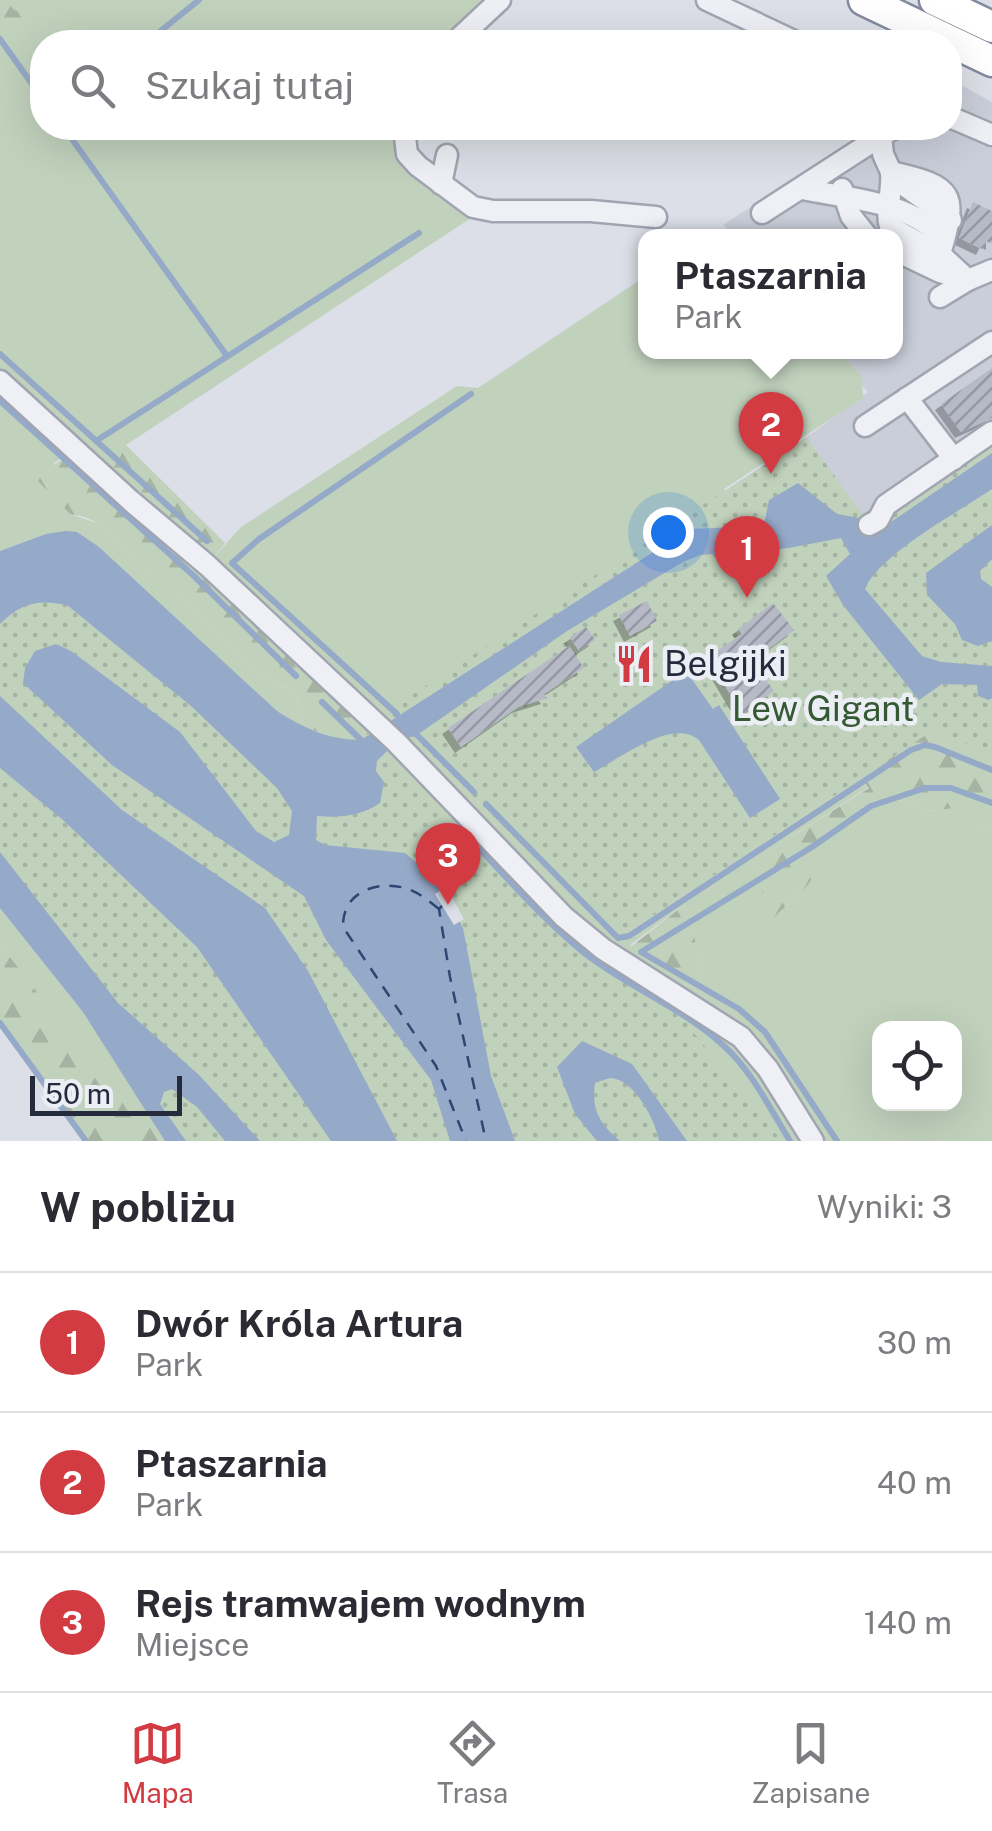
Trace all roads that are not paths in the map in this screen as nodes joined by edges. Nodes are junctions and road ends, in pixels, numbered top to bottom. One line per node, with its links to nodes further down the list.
1 (500, 0): 6 (street)
2 (707, 0): 7 (street)
3 (864, 0): 8 (highway)
4 (935, 0): 5 (highway)
5 (992, 27)
6 (469, 30)
7 (771, 30)
8 (927, 30)
9 (962, 47): 10 (highway)
10 (992, 61)
11 (962, 123): 12 (street)
12 (992, 136)
13 (406, 140): 19 (street)
14 (876, 140): 17 (street)
15 (886, 140): 18 (street)
16 (447, 156): 19 (street)
17 (840, 163): 20 (street); 21 (street)
18 (891, 172): 22 (street); 26 (street)
19 (441, 184): 24 (street)
20 (802, 189): 21 (street); 23 (street)
21 (844, 197): 22 (street); 25 (street)
22 (890, 206): 26 (street)
23 (762, 214)
24 (656, 217)
25 (861, 229)
26 (945, 237): 29 (street)
27 (903, 254): 29 (street)
28 (992, 270): 29 (street)
29 (968, 280): 30 (street)
30 (940, 298)
31 (992, 342): 33 (street)
32 (0, 381): 38 (street)
33 (907, 398): 34 (street); 36 (street)
34 (865, 426)
35 (992, 432): 36 (street)
36 (954, 459): 37 (street)
37 (869, 525)
38 (813, 1141)

